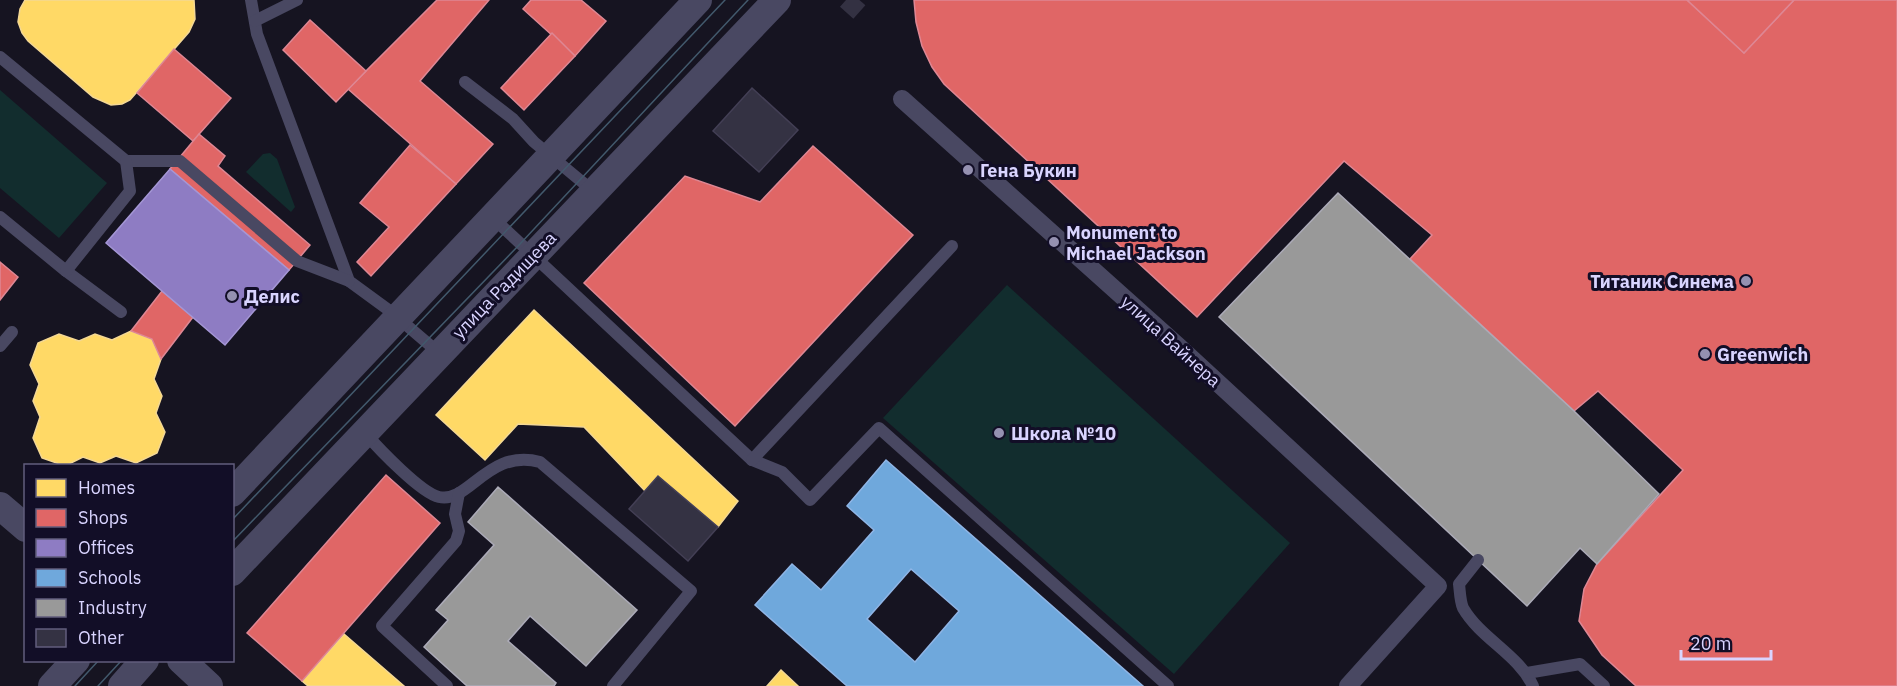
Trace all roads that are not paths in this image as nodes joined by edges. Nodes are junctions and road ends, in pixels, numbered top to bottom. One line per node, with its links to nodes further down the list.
1 (251, 0): 5 (lane)
2 (297, 0): 5 (lane)
3 (698, 0): 9 (street)
4 (777, 0): 11 (street, улица Радищева)
5 (255, 21): 17 (lane)
6 (0, 57): 10 (lane)
7 (465, 82): 9 (lane)
8 (902, 99): 41 (street, улица Вайнера)
9 (551, 156): 11 (lane); 13 (street)
10 (126, 161): 16 (lane); 17 (lane)
11 (593, 191): 15 (street, улица Радищева)
12 (0, 217): 16 (lane)
13 (493, 218): 15 (lane); 19 (street)
14 (952, 246): 24 (lane)
15 (533, 256): 22 (street, улица Радищева); 24 (lane)
16 (66, 271): 18 (lane)
17 (349, 281): 19 (lane)
18 (121, 312)
19 (398, 318): 22 (lane); 25 (street)
20 (12, 332): 21 (lane)
21 (0, 346)
22 (439, 353): 23 (street, улица Радищева)
23 (366, 434): 26 (lane); 30 (street, улица Радищева)
24 (752, 460): 40 (lane)
25 (234, 491)
26 (459, 494): 38 (lane); 39 (lane)
27 (0, 506): 28 (street)
28 (24, 526)
29 (1478, 560): 34 (lane)
30 (234, 570)
31 (74, 662): 35 (street)
32 (143, 662): 36 (street)
33 (183, 662): 37 (street)
34 (1527, 673): 42 (lane); 43 (lane)
35 (52, 686)
36 (122, 686)
37 (209, 686)
38 (447, 686)
39 (613, 686)
40 (1168, 686)
41 (1348, 686)
42 (1533, 686)
43 (1604, 686)

